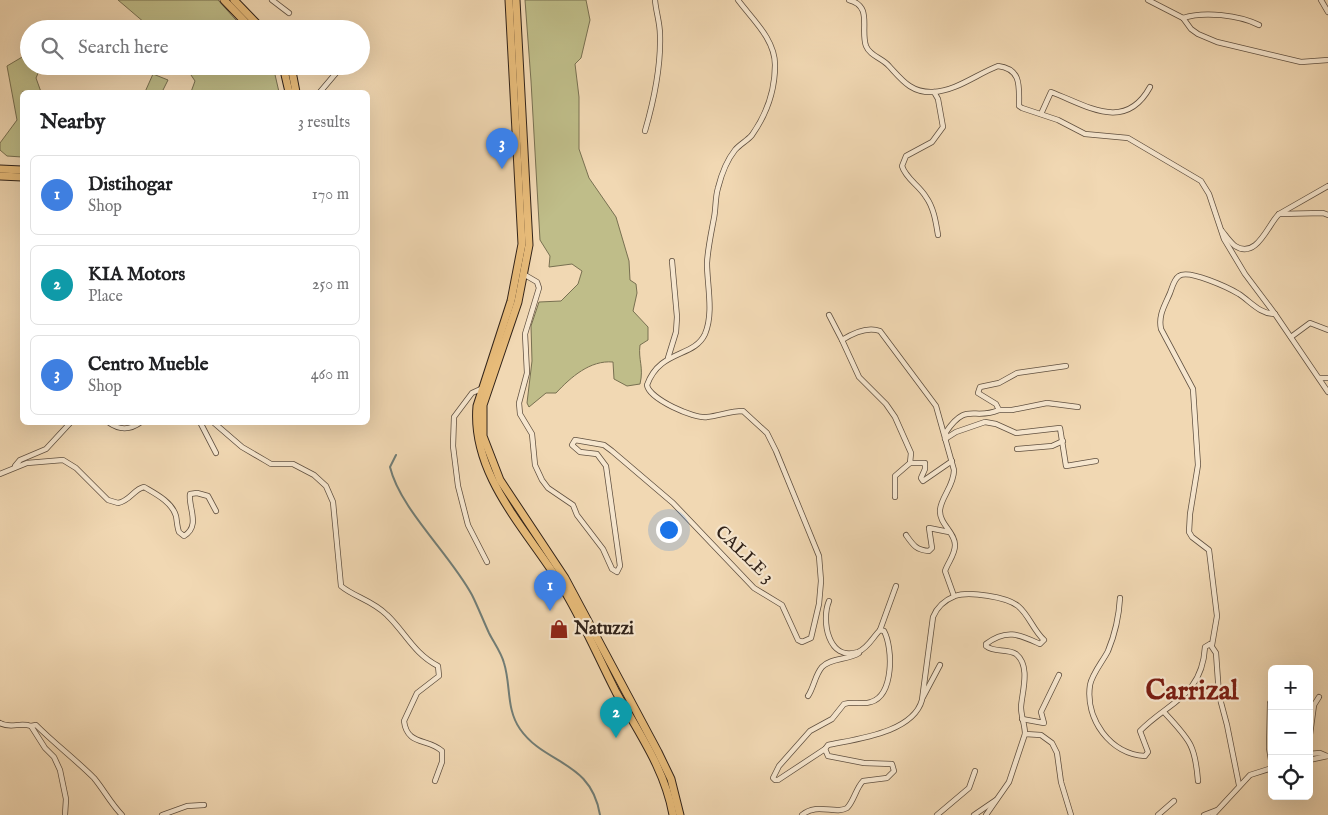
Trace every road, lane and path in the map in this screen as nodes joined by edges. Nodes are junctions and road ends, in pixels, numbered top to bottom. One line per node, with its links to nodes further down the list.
1 (224, 0): 14 (main road)
2 (234, 0): 15 (main road)
3 (272, 0): 12 (street)
4 (509, 0): 48 (main road)
5 (516, 0): 38 (main road)
6 (654, 0): 27 (street)
7 (738, 0): 44 (street, CALLE 3)
8 (849, 0): 25 (street)
9 (1148, 0): 13 (street)
10 (1321, 0): 11 (street)
11 (1328, 12)
12 (289, 13)
13 (1183, 18): 16 (street); 17 (street)
14 (243, 20)
15 (253, 20)
16 (1259, 25)
17 (1328, 60)
18 (285, 75): 22 (main road)
19 (293, 75): 23 (main road)
20 (334, 75): 24 (street)
21 (1150, 87): 26 (street)
22 (289, 90)
23 (296, 90)
24 (322, 90)
25 (934, 92): 26 (street); 36 (street)
26 (1041, 114): 35 (street)
27 (645, 131)
28 (0, 169): 29 (main road)
29 (20, 170)
30 (0, 176): 31 (main road)
31 (20, 177)
32 (1328, 186): 33 (street)
33 (1279, 214): 34 (street); 35 (street)
34 (1328, 215)
35 (1219, 228): 39 (street)
36 (938, 236)
37 (672, 261): 44 (street)
38 (525, 275): 44 (street, CALLE 3); 109 (main road)
39 (1275, 314): 42 (street); 76 (street)
40 (829, 315): 43 (street)
41 (1328, 330): 42 (street)
42 (1291, 337): 46 (street)
43 (842, 340): 57 (street); 63 (street)
44 (668, 358)
45 (1066, 366): 51 (street)
46 (1319, 378): 47 (street); 49 (street)
47 (1328, 378)
48 (483, 388): 70 (street); 108 (main road)
49 (1328, 392)
50 (1078, 407): 51 (street)
51 (999, 410): 57 (street)
52 (68, 425): 64 (street)
53 (114, 425): 54 (street)
54 (138, 425)
55 (202, 425): 60 (street)
56 (216, 425): 97 (street)
57 (946, 438): 58 (street); 62 (street)
58 (1063, 441): 59 (street); 61 (street)
59 (1016, 449)
60 (216, 452)
61 (1096, 460)
62 (952, 461): 63 (street); 68 (street)
63 (910, 463): 66 (street)
64 (14, 467): 65 (street); 67 (street)
65 (0, 474)
66 (895, 497)
67 (216, 511)
68 (951, 533): 69 (street); 72 (street)
69 (906, 535)
70 (487, 562)
71 (896, 586): 75 (street)
72 (954, 596): 82 (street); 86 (street)
73 (1120, 598): 84 (street)
74 (829, 601): 77 (street)
75 (880, 630): 77 (street); 90 (street)
76 (1212, 645): 84 (street); 99 (street)
77 (862, 650): 80 (street)
78 (940, 665): 82 (street)
79 (1059, 675): 86 (street)
80 (808, 696)
81 (1318, 698): 85 (street)
82 (922, 700): 90 (street)
83 (1270, 710): 92 (street)
84 (1164, 712): 98 (street)
85 (1313, 712)
86 (1022, 719): 89 (street)
87 (0, 723): 88 (street)
88 (31, 726): 105 (street); 106 (street)
89 (1025, 734): 100 (street); 115 (street)
90 (824, 749): 103 (street)
91 (1313, 754): 93 (street)
92 (1270, 755)
93 (1328, 756): 94 (street)
94 (1313, 759)
95 (1268, 768): 99 (street)
96 (975, 771): 112 (street)
97 (435, 781)
98 (1198, 781)
99 (1239, 785): 104 (street)
100 (1001, 797): 113 (street); 114 (street)
101 (1174, 801): 116 (street)
102 (204, 806): 107 (street)
103 (810, 809): 110 (street); 111 (street)
104 (1220, 809): 117 (street); 118 (street)
105 (65, 815)
106 (122, 815)
107 (162, 815)
108 (673, 815)
109 (680, 815)
110 (802, 815)
111 (812, 815)
112 (937, 815)
113 (974, 815)
114 (986, 815)
115 (1071, 815)
116 (1158, 815)
117 (1204, 815)
118 (1213, 815)

